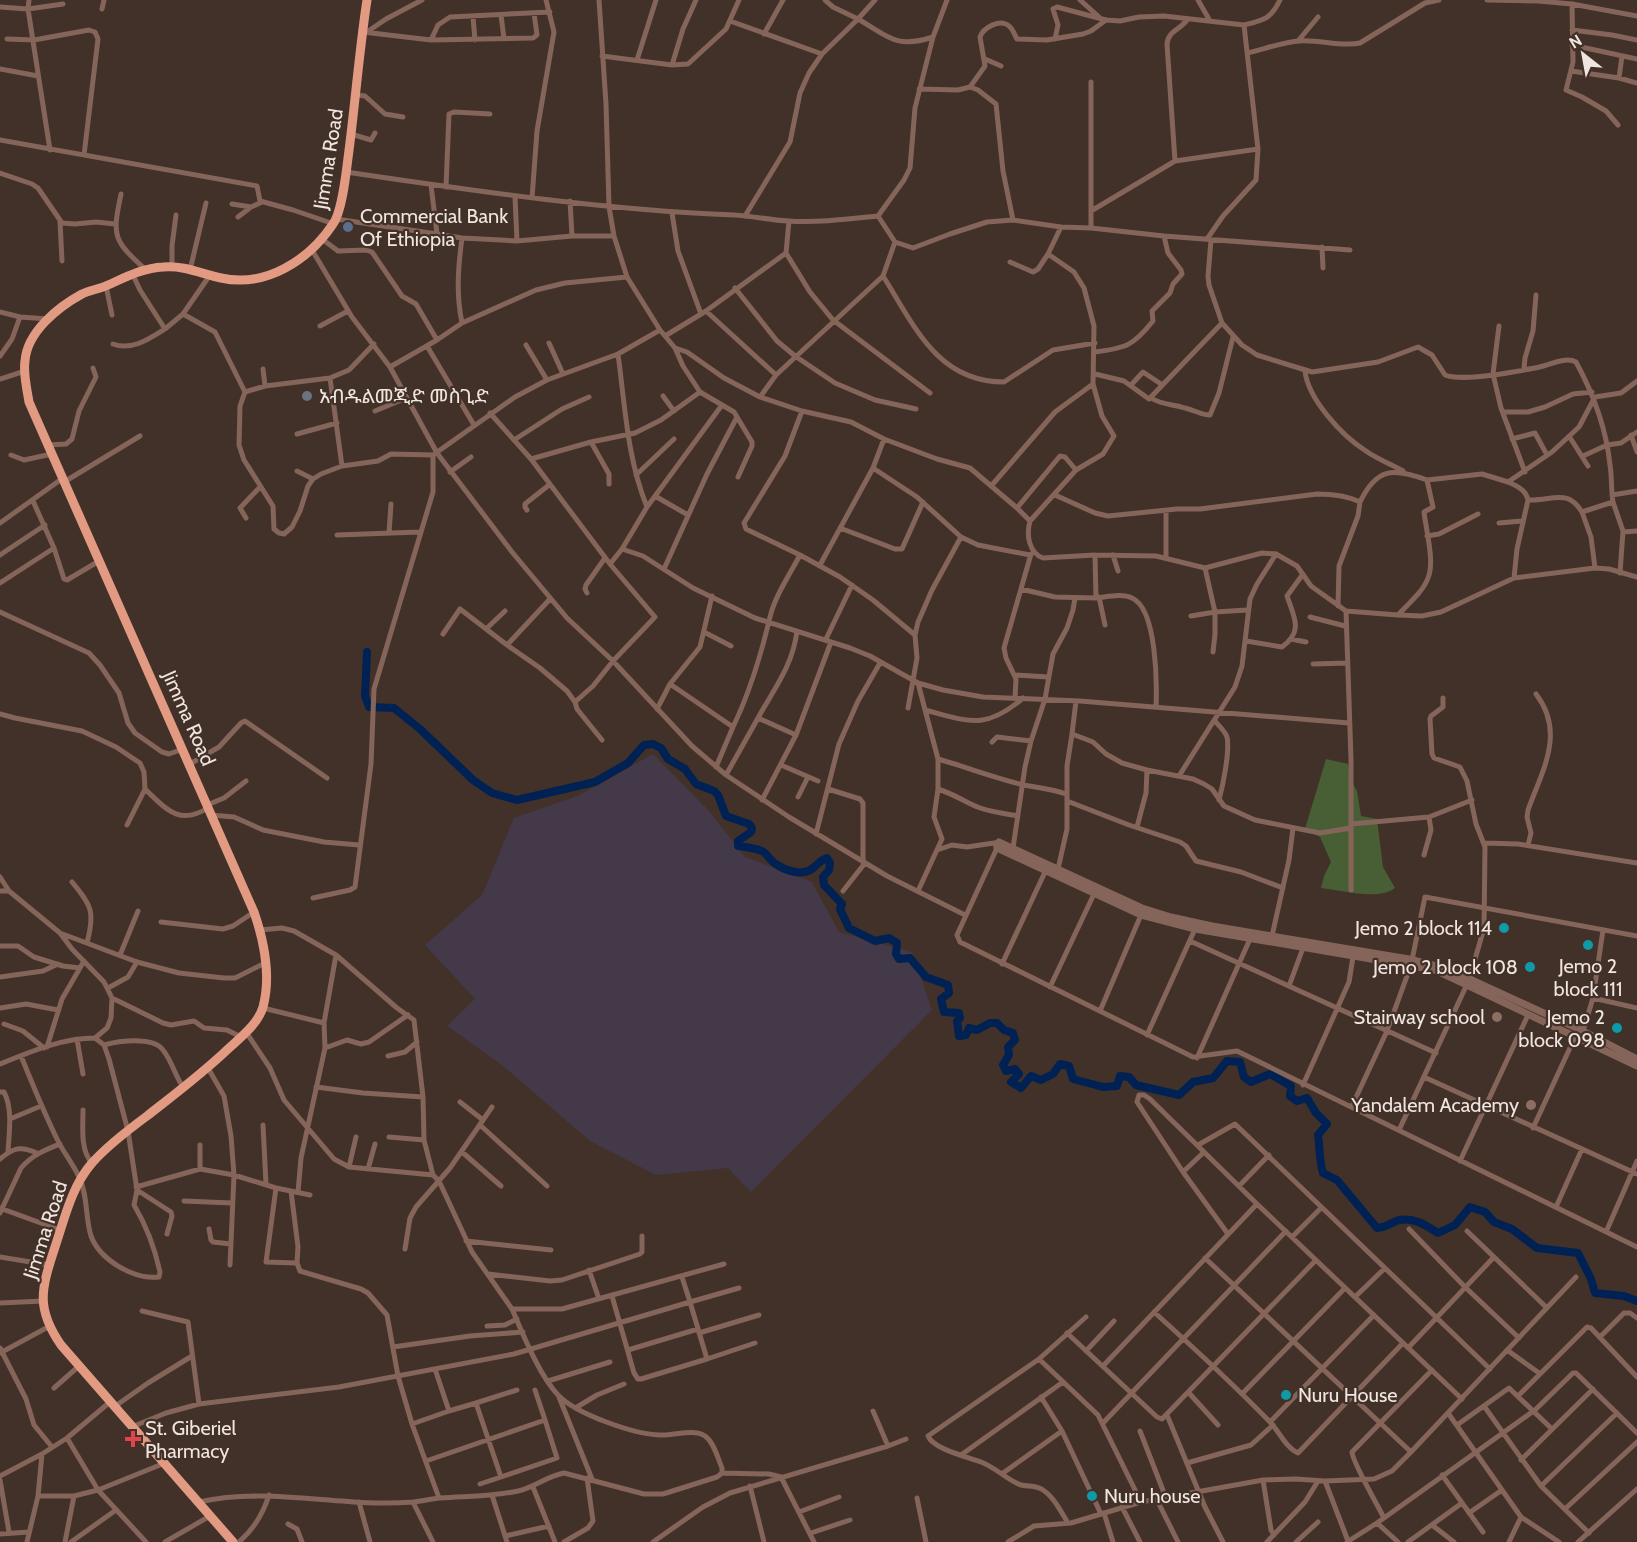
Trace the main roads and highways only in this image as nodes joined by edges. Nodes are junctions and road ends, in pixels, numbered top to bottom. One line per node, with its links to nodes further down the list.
1 (368, 0): 2 (highway, Jimma Road)
2 (233, 1542)

